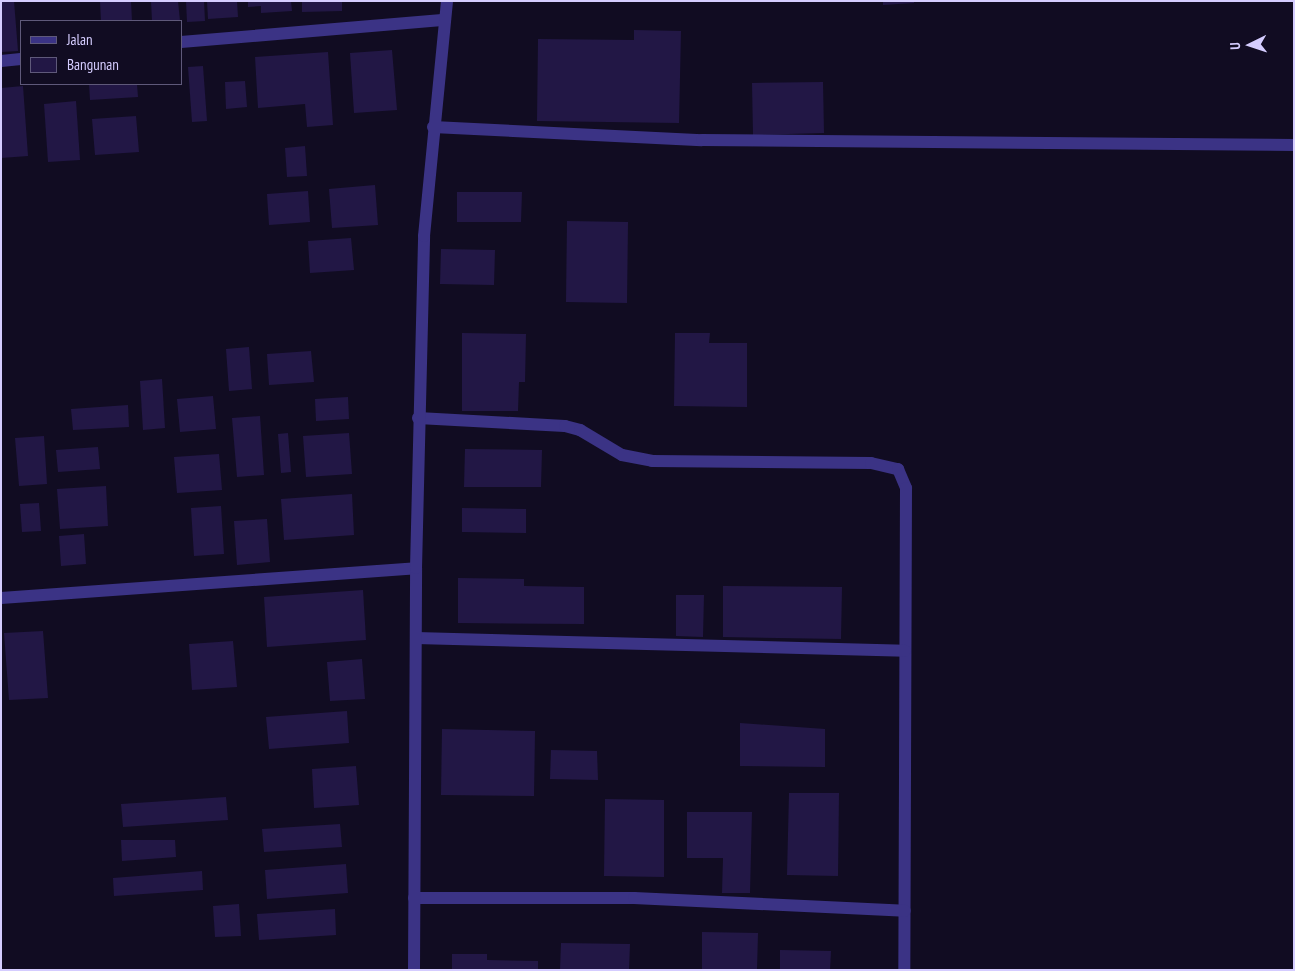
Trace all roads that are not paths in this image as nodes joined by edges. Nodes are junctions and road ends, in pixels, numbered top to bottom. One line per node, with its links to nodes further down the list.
1 (447, 1): 2 (street)
2 (445, 20): 3 (street); 6 (street)
3 (182, 42)
4 (20, 58): 5 (street)
5 (1, 61)
6 (433, 127): 7 (street); 8 (street)
7 (1294, 145)
8 (418, 418): 9 (street); 12 (street)
9 (416, 568): 10 (street); 11 (street)
10 (1, 598)
11 (416, 638): 12 (street); 13 (street)
12 (905, 651): 14 (street)
13 (414, 898): 14 (street); 15 (street)
14 (904, 911): 16 (street)
15 (414, 970)
16 (904, 970)

